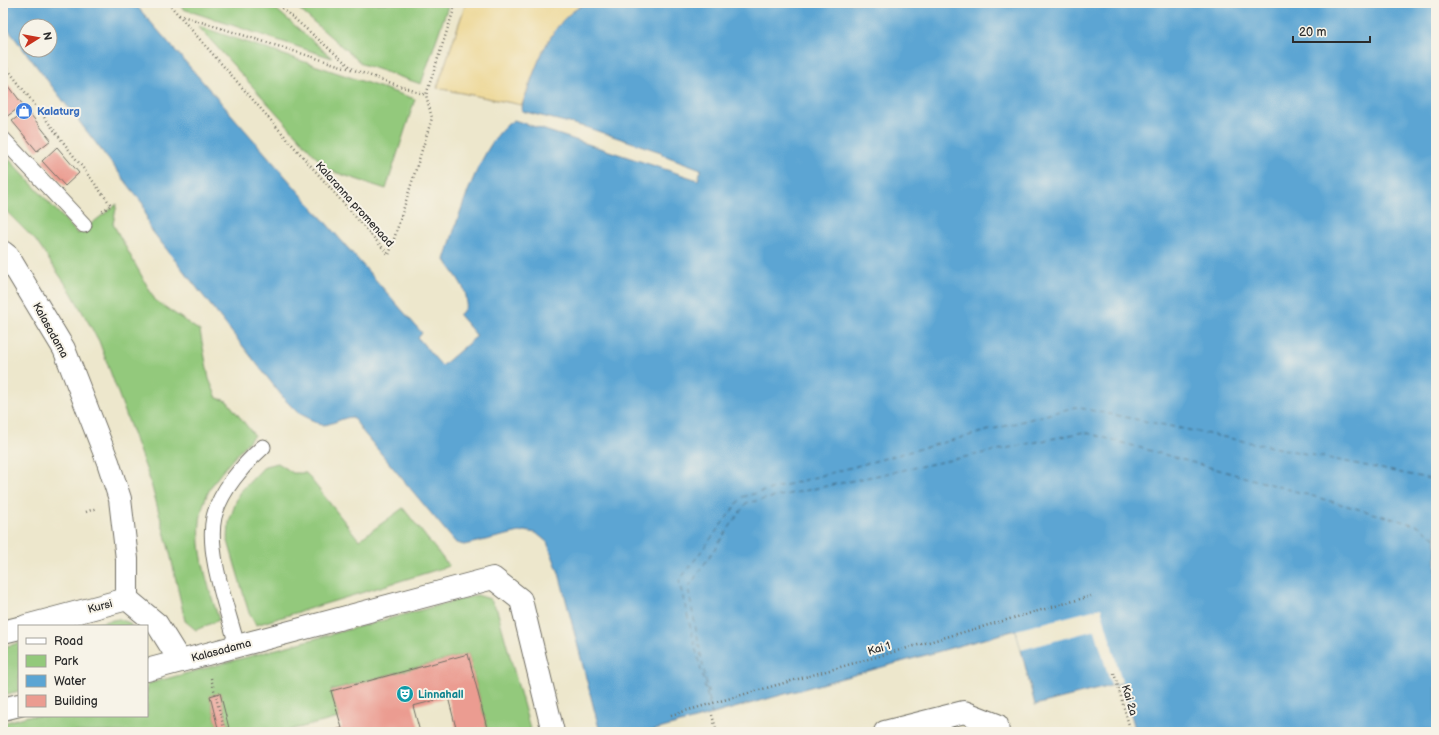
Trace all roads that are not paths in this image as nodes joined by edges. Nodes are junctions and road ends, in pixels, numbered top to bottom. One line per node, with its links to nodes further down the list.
1 (3, 139): 2 (lane)
2 (84, 226)
3 (3, 252): 5 (street, Kalasadama)
4 (263, 447): 9 (lane)
5 (127, 599): 6 (street, Kursi); 10 (street, Kalasadama)
6 (30, 625)
7 (18, 628): 8 (street)
8 (3, 632)
9 (237, 646): 10 (street, Kalasadama); 14 (street, Kalasadama)
10 (180, 661): 11 (street)
11 (148, 670)
12 (18, 704): 13 (street)
13 (3, 709)
14 (553, 732)
15 (885, 732): 16 (street)
16 (998, 732)

